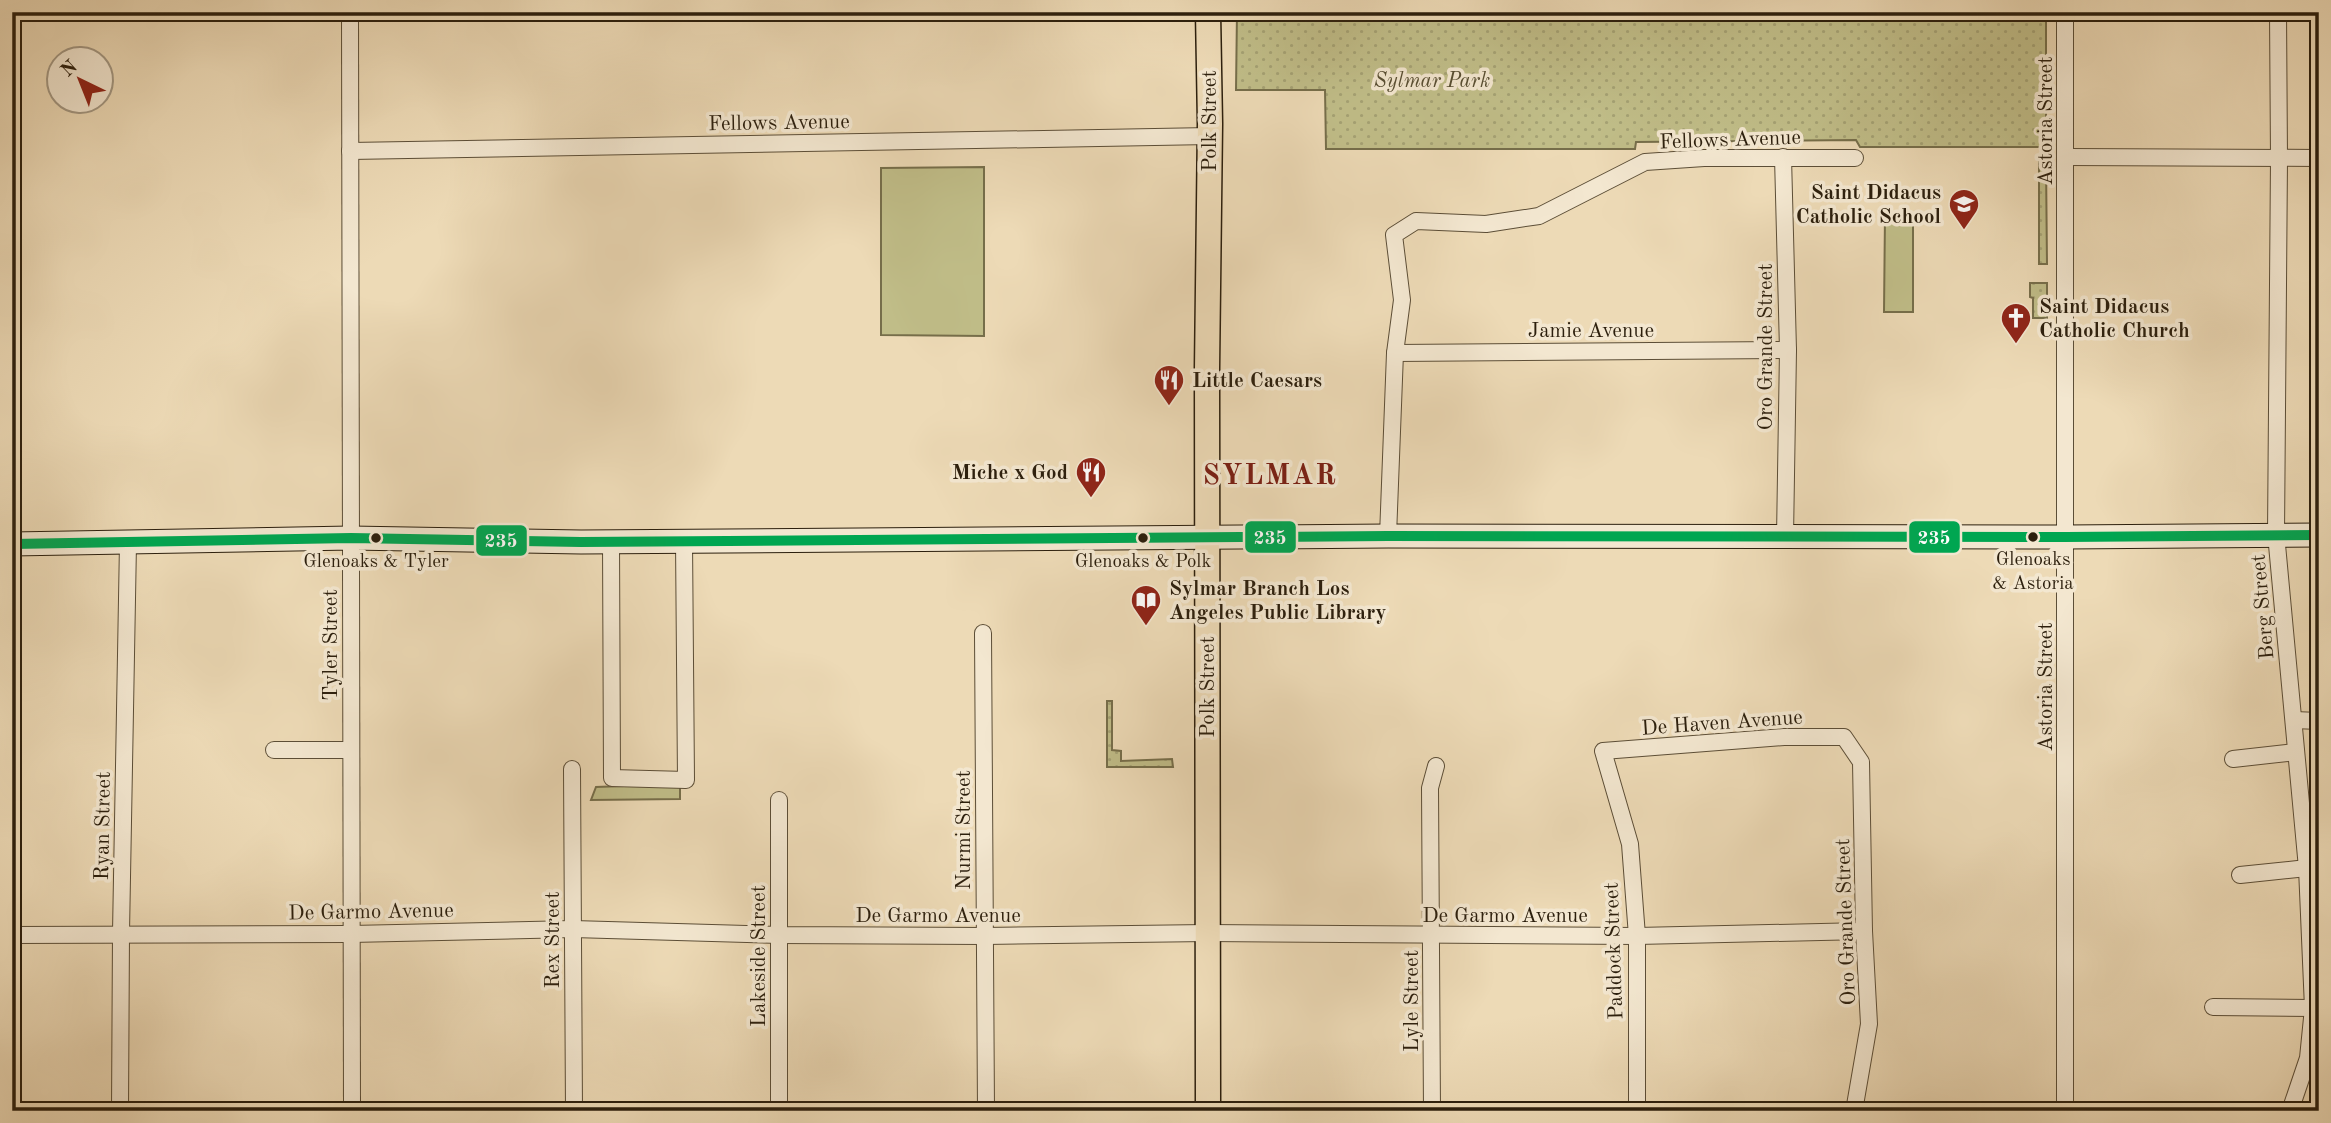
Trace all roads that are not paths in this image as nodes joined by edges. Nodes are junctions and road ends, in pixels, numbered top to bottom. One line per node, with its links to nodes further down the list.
1 (350, 12): 6 (street, Tyler Street)
2 (1208, 12): 5 (main road, Polk Street)
3 (2065, 12): 8 (street, Astoria Street)
4 (2278, 12): 11 (street, Berg Street)
5 (1210, 135): 6 (street, Fellows Avenue); 20 (main road, Polk Street)
6 (350, 151): 19 (street, Tyler Street)
7 (1783, 157): 9 (street, Fellows Avenue); 12 (street, Oro Grande Street); 13 (street, Fellows Avenue)
8 (2067, 157): 11 (street); 18 (street, Astoria Street)
9 (1855, 158)
10 (2319, 158): 11 (street)
11 (2279, 159): 14 (street, Berg Street)
12 (1788, 350): 13 (street, Jamie Avenue); 17 (street, Oro Grande Street)
13 (1395, 353): 16 (street)
14 (2276, 534): 15 (main road); 18 (main road); 26 (street, Berg Street)
15 (2319, 535)
16 (1388, 536): 17 (main road); 20 (main road)
17 (1785, 537): 18 (main road)
18 (2066, 537): 61 (street, Astoria Street)
19 (351, 538): 21 (main road); 23 (main road); 30 (street, Tyler Street)
20 (1209, 538): 22 (main road); 43 (main road, Polk Street)
21 (611, 541): 22 (main road); 22 (street)
22 (684, 541)
23 (128, 542): 24 (main road); 42 (street, Ryan Street)
24 (12, 544)
25 (983, 633): 47 (street, Nurmi Street)
26 (2294, 720): 27 (street); 32 (street, Berg Street)
27 (2319, 721)
28 (1844, 737): 31 (street, De Haven Avenue); 40 (street, Oro Grande Street)
29 (274, 750): 30 (street)
30 (351, 750): 44 (street, Tyler Street)
31 (1603, 751): 49 (street, Paddock Street)
32 (2296, 752): 33 (street); 37 (street, Berg Street)
33 (2233, 759)
34 (1436, 766): 48 (street, Lyle Street)
35 (572, 769): 39 (street, Rex Street)
36 (779, 800): 46 (street, Lakeside Street)
37 (2307, 868): 38 (street); 41 (street, Berg Street)
38 (2240, 875)
39 (573, 929): 44 (street, De Garmo Avenue); 46 (street, De Garmo Avenue); 54 (street, Rex Street)
40 (1864, 931): 49 (street, De Garmo Avenue); 60 (street, Oro Grande Street)
41 (2314, 931): 51 (street, Berg Street)
42 (121, 933): 44 (street, De Garmo Avenue); 45 (street, De Garmo Avenue); 52 (street, Ryan Street)
43 (1207, 933): 47 (street, De Garmo Avenue); 48 (street, De Garmo Avenue); 57 (main road, Polk Street)
44 (351, 934): 53 (street, Tyler Street)
45 (12, 935)
46 (779, 935): 47 (street, De Garmo Avenue); 55 (street, Lakeside Street)
47 (985, 936): 56 (street, Nurmi Street)
48 (1432, 936): 49 (street, De Garmo Avenue); 58 (street, Lyle Street)
49 (1637, 936): 59 (street, Paddock Street)
50 (2213, 1007): 51 (street)
51 (2312, 1008): 62 (street, Berg Street)
52 (120, 1111)
53 (352, 1111)
54 (574, 1111)
55 (779, 1111)
56 (986, 1111)
57 (1208, 1111)
58 (1432, 1111)
59 (1637, 1111)
60 (1854, 1111)
61 (2065, 1111)
62 (2290, 1111)

